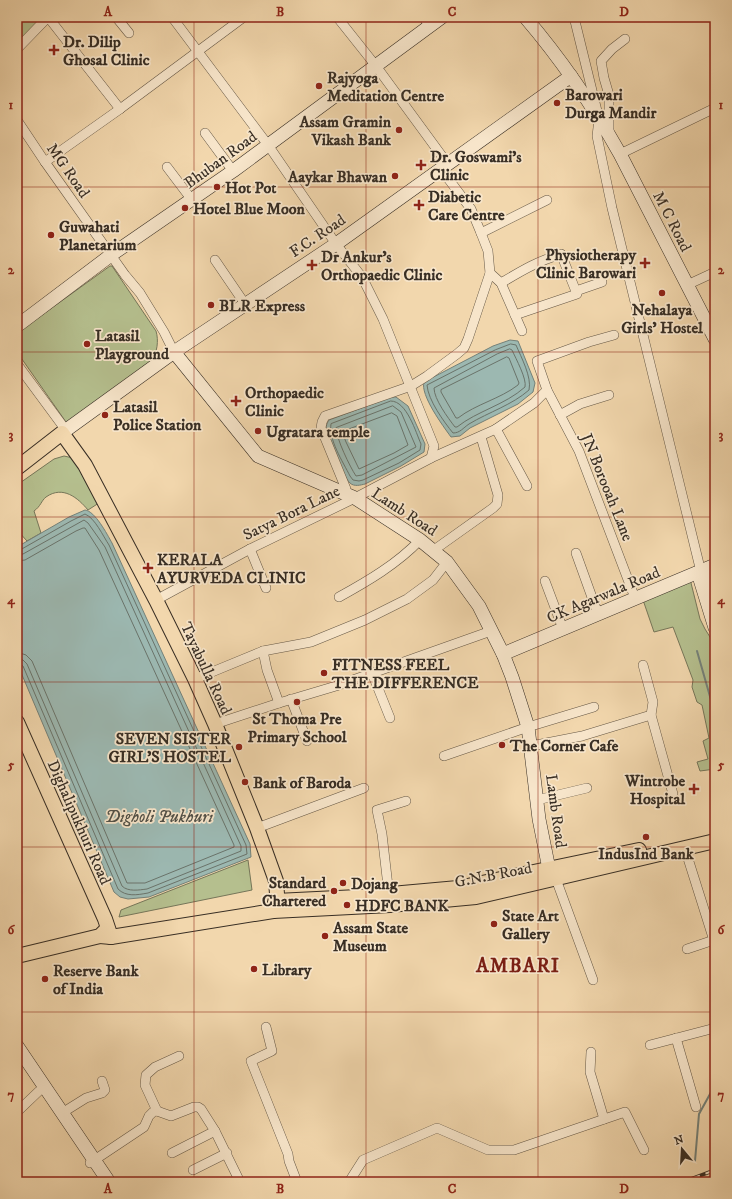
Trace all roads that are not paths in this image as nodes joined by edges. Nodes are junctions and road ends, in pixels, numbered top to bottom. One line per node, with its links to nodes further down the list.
1 (48, 17): 12 (street); 17 (street)
2 (116, 17): 10 (street)
3 (172, 17): 13 (street)
4 (244, 17): 13 (street)
5 (337, 17): 14 (street)
6 (442, 17): 9 (street, Bhuban Road)
7 (525, 17): 15 (street)
8 (574, 17): 18 (street)
9 (426, 21): 14 (street, Bhuban Road)
10 (129, 33)
11 (625, 38): 21 (street)
12 (17, 49)
13 (198, 52): 17 (street); 22 (street)
14 (376, 66): 22 (street, Bhuban Road); 25 (street)
15 (571, 76): 18 (street); 25 (street, F.C. Road)
16 (715, 108): 23 (street)
17 (120, 109): 24 (street)
18 (599, 119): 21 (street, M C Road); 67 (street)
19 (17, 120): 24 (street, MG Road)
20 (205, 133): 27 (street)
21 (609, 134): 23 (street, M C Road)
22 (268, 145): 27 (street, Bhuban Road); 31 (street)
23 (620, 154): 38 (street, M C Road)
24 (45, 162): 32 (street, MG Road)
25 (444, 166): 30 (street); 31 (street, F.C. Road)
26 (167, 167): 28 (street)
27 (233, 171): 28 (street, Bhuban Road)
28 (192, 200): 32 (street, Bhuban Road)
29 (547, 200): 30 (street)
30 (482, 233): 35 (street)
31 (336, 244): 40 (street, F.C. Road); 49 (street)
32 (111, 255): 43 (street, Bhuban Road); 47 (street, Lamb Road)
33 (215, 260): 40 (street)
34 (715, 272): 38 (street)
35 (490, 273): 37 (street); 49 (street)
36 (602, 282): 39 (street)
37 (501, 283): 39 (street); 41 (street)
38 (687, 285): 42 (street, M C Road)
39 (576, 291): 41 (street)
40 (245, 304): 47 (street, F.C. Road)
41 (515, 315): 44 (street)
42 (711, 319): 46 (street, M C Road)
43 (17, 326)
44 (522, 331)
45 (614, 335): 50 (street, JN Borooah Lane)
46 (715, 339)
47 (174, 352): 54 (street, F.C. Road); 61 (street, Lamb Road)
48 (17, 364): 54 (street)
49 (411, 386): 56 (street); 61 (street)
50 (547, 390): 52 (street, JN Borooah Lane); 53 (street, Satya Bora Lane)
51 (609, 395): 52 (street)
52 (560, 415): 72 (street, JN Borooah Lane)
53 (496, 429): 55 (street, Satya Bora Lane); 60 (street)
54 (64, 431): 59 (main road); 73 (main road, Tayabulla Road)
55 (480, 437): 57 (street, Satya Bora Lane); 64 (street)
56 (434, 446): 57 (street); 58 (street)
57 (446, 450): 58 (street, Satya Bora Lane)
58 (431, 458): 61 (street, Satya Bora Lane)
59 (17, 468)
60 (527, 486)
61 (351, 496): 62 (street, Lamb Road); 63 (street, Satya Bora Lane)
62 (420, 540): 64 (street, Lamb Road); 71 (street)
63 (250, 549): 69 (street); 73 (street, Satya Bora Lane)
64 (434, 550): 66 (street, Lamb Road)
65 (576, 553): 74 (street)
66 (447, 562): 77 (street, Lamb Road); 78 (street)
67 (705, 570): 70 (street); 72 (street, CK Agarwala Road); 75 (street)
68 (545, 581): 76 (street)
69 (266, 588)
70 (715, 594)
71 (339, 597)
72 (635, 598): 74 (street, CK Agarwala Road)
73 (156, 600): 82 (main road, Tayabulla Road)
74 (598, 614): 76 (street, CK Agarwala Road)
75 (715, 628)
76 (563, 629): 79 (street, CK Agarwala Road)
77 (491, 631): 79 (street, Lamb Road); 81 (street)
78 (263, 651): 82 (street); 84 (street)
79 (503, 654): 90 (street, Lamb Road)
80 (643, 665): 86 (street)
81 (372, 673): 83 (street); 87 (street)
82 (195, 679): 89 (main road, Tayabulla Road)
83 (292, 699): 84 (street); 91 (street)
84 (279, 702): 89 (street)
85 (594, 707): 90 (street)
86 (651, 715): 92 (street); 96 (street)
87 (390, 718)
88 (17, 722): 106 (main road, Dighalipukhuri Road)
89 (215, 724): 99 (main road, Tayabulla Road)
90 (528, 727): 92 (street, Lamb Road); 93 (street)
91 (308, 741)
92 (531, 746): 98 (street, Lamb Road)
93 (444, 756)
94 (364, 788): 99 (street)
95 (587, 788): 98 (street)
96 (673, 794)
97 (406, 800): 104 (street)
98 (537, 800): 103 (street, Lamb Road)
99 (257, 828): 105 (main road, Tayabulla Road)
100 (715, 832): 103 (main road, G.N.B Road)
101 (715, 841): 102 (main road, G.N.B Road)
102 (685, 849): 103 (main road, G.N.B Road); 107 (street)
103 (552, 876): 104 (main road, G.N.B Road); 105 (main road, G.N.B Road); 110 (street)
104 (389, 895): 105 (main road, G.N.B Road)
105 (275, 906): 106 (main road)
106 (106, 934): 109 (main road)
107 (714, 942): 108 (street)
108 (687, 949)
109 (17, 956)
110 (593, 980)
111 (266, 1027): 135 (street)
112 (715, 1028): 113 (street)
113 (676, 1038): 114 (street); 121 (street)
114 (650, 1045)
115 (17, 1046): 124 (street)
116 (591, 1052): 125 (street)
117 (179, 1056): 122 (street)
118 (17, 1059): 120 (street)
119 (102, 1081): 124 (street)
120 (39, 1090): 123 (street); 130 (street)
121 (696, 1107)
122 (157, 1111): 126 (street); 130 (street)
123 (17, 1112)
124 (62, 1113): 130 (street)
125 (604, 1119): 127 (street); 136 (street)
126 (215, 1131): 128 (street); 129 (street)
127 (644, 1150)
128 (172, 1153)
129 (227, 1153): 131 (street); 134 (street)
130 (92, 1162): 132 (street); 133 (street)
131 (193, 1170)
132 (101, 1182)
133 (109, 1182)
134 (240, 1182)
135 (297, 1182)
136 (349, 1182)

